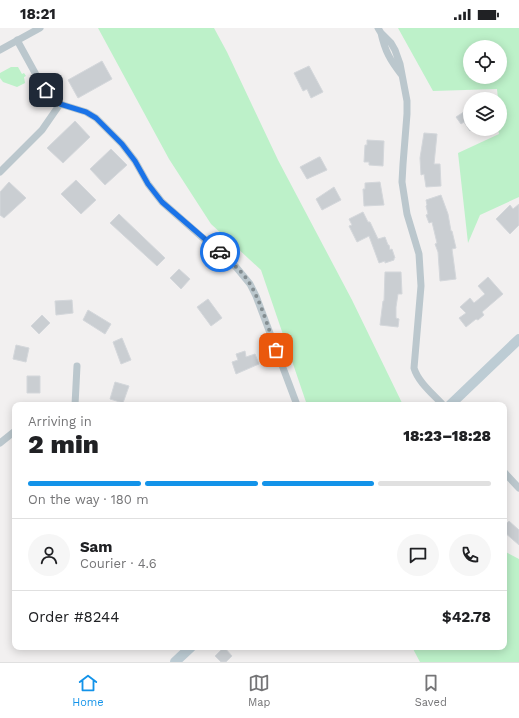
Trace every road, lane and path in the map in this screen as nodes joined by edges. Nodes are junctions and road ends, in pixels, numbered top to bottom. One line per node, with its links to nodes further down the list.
1 (40, 28): 3 (street)
2 (380, 31): 11 (street)
3 (17, 40): 4 (street); 5 (street)
4 (0, 50)
5 (60, 104): 6 (street); 10 (street)
6 (0, 172)
7 (519, 339): 12 (street)
8 (77, 366): 9 (street)
9 (75, 402)
10 (296, 402)
11 (440, 402)
12 (453, 402)
13 (12, 433): 14 (street)
14 (0, 443)
15 (507, 475): 16 (street)
16 (519, 488)
17 (188, 650): 18 (street)
18 (175, 662)

